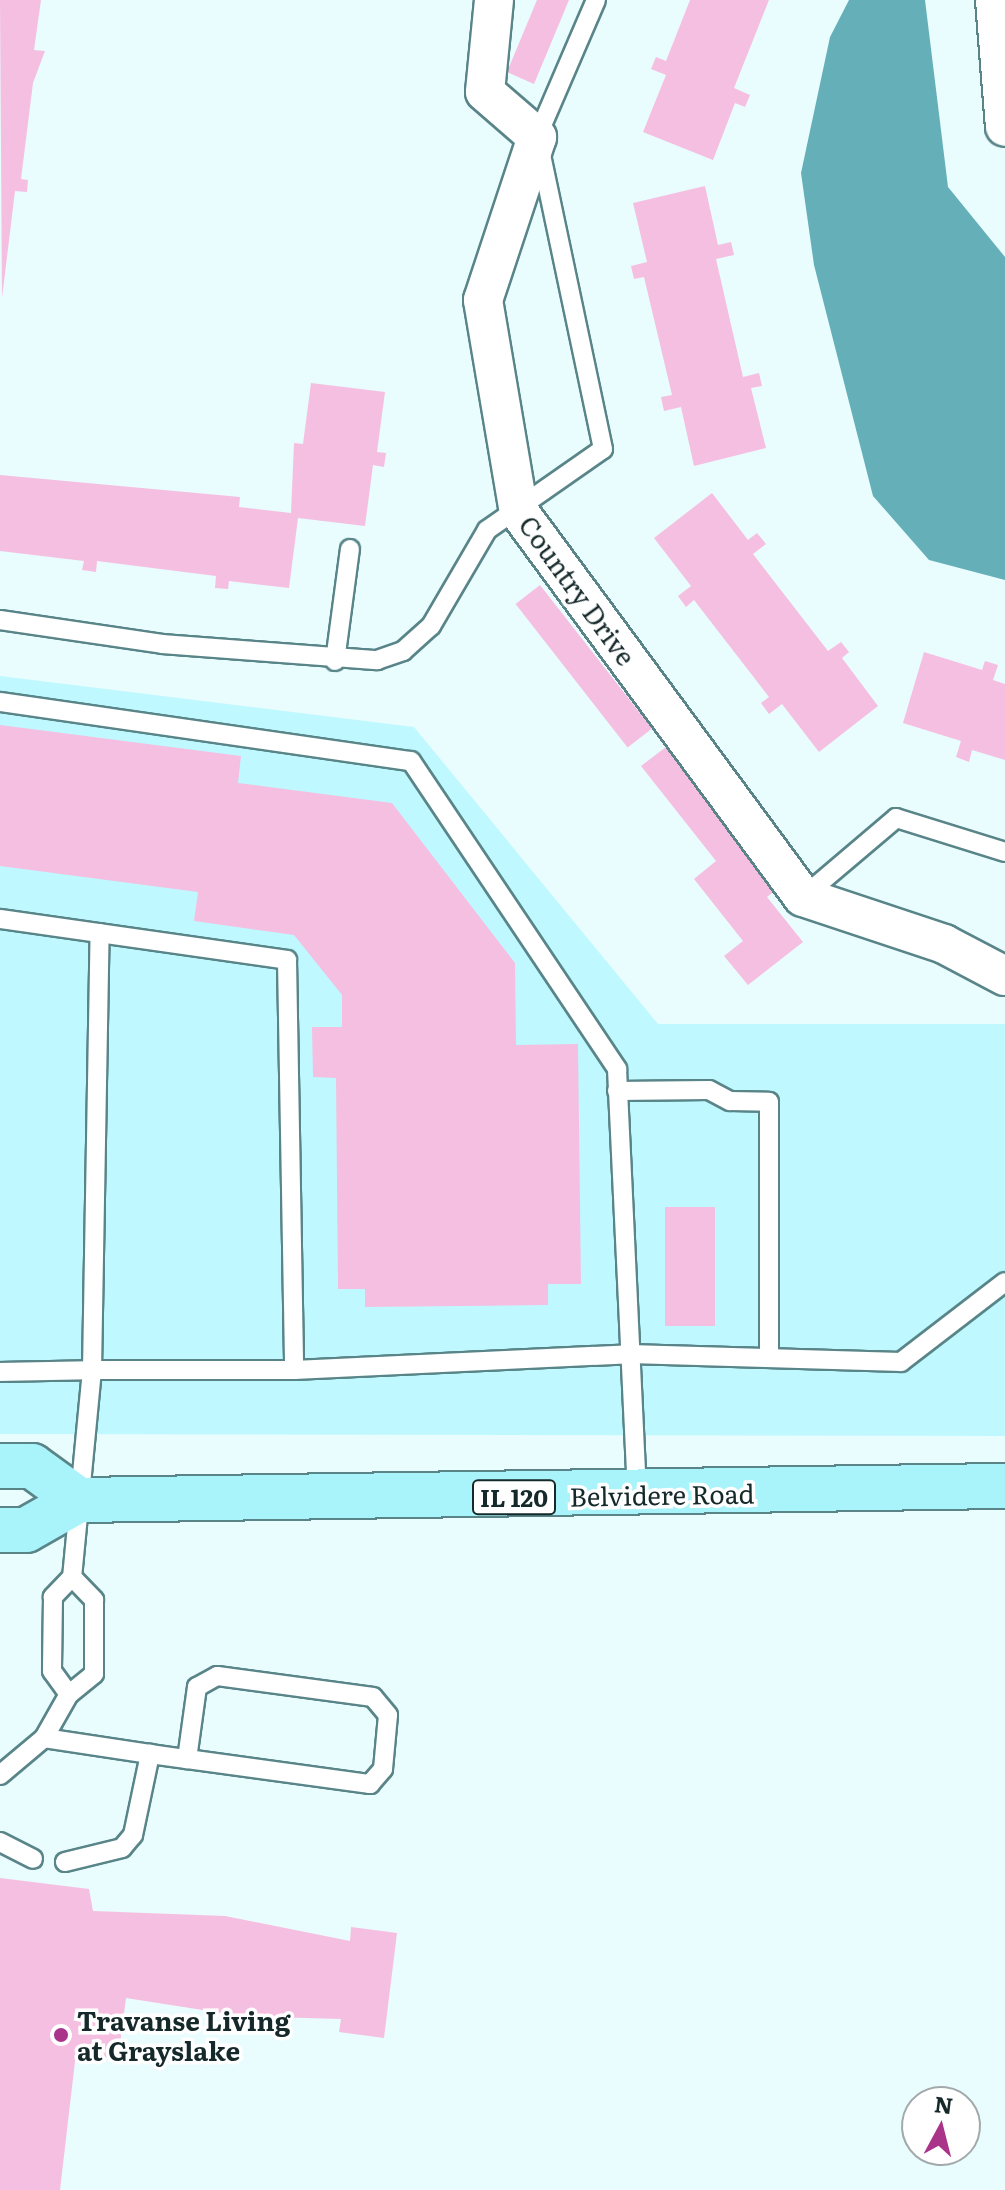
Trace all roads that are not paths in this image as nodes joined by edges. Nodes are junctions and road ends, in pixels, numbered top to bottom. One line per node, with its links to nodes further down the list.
1 (494, 0): 5 (street)
2 (596, 0): 5 (lane)
3 (995, 0): 4 (street)
4 (1005, 127)
5 (537, 137): 6 (street, Country Drive); 6 (lane)
6 (519, 512): 9 (lane); 12 (street, Country Drive)
7 (350, 549): 9 (lane)
8 (0, 620): 9 (lane)
9 (335, 661)
10 (0, 702): 16 (lane)
11 (1005, 852): 12 (lane)
12 (803, 897): 15 (street)
13 (0, 919): 14 (lane)
14 (100, 933): 20 (lane); 21 (lane)
15 (1005, 976)
16 (617, 1091): 18 (lane); 19 (lane)
17 (1005, 1282): 19 (lane)
18 (630, 1354): 19 (lane); 21 (lane); 25 (lane)
19 (769, 1358)
20 (92, 1370): 21 (lane); 22 (lane); 26 (lane)
21 (294, 1370)
22 (0, 1372)
23 (0, 1466): 26 (main road)
24 (1005, 1486): 25 (main road, Belvidere Road / IL 120)
25 (637, 1496): 26 (main road, Belvidere Road / IL 120)
26 (79, 1500): 27 (main road, Belvidere Road / IL 120); 28 (lane)
27 (0, 1530)
28 (72, 1577): 29 (lane); 29 (lane)
29 (69, 1694): 30 (lane)
30 (44, 1738): 31 (lane); 33 (lane)
31 (150, 1754): 32 (lane); 36 (lane)
32 (187, 1759): 32 (lane)
33 (0, 1775)
34 (0, 1842): 35 (lane)
35 (33, 1859)
36 (65, 1862)

